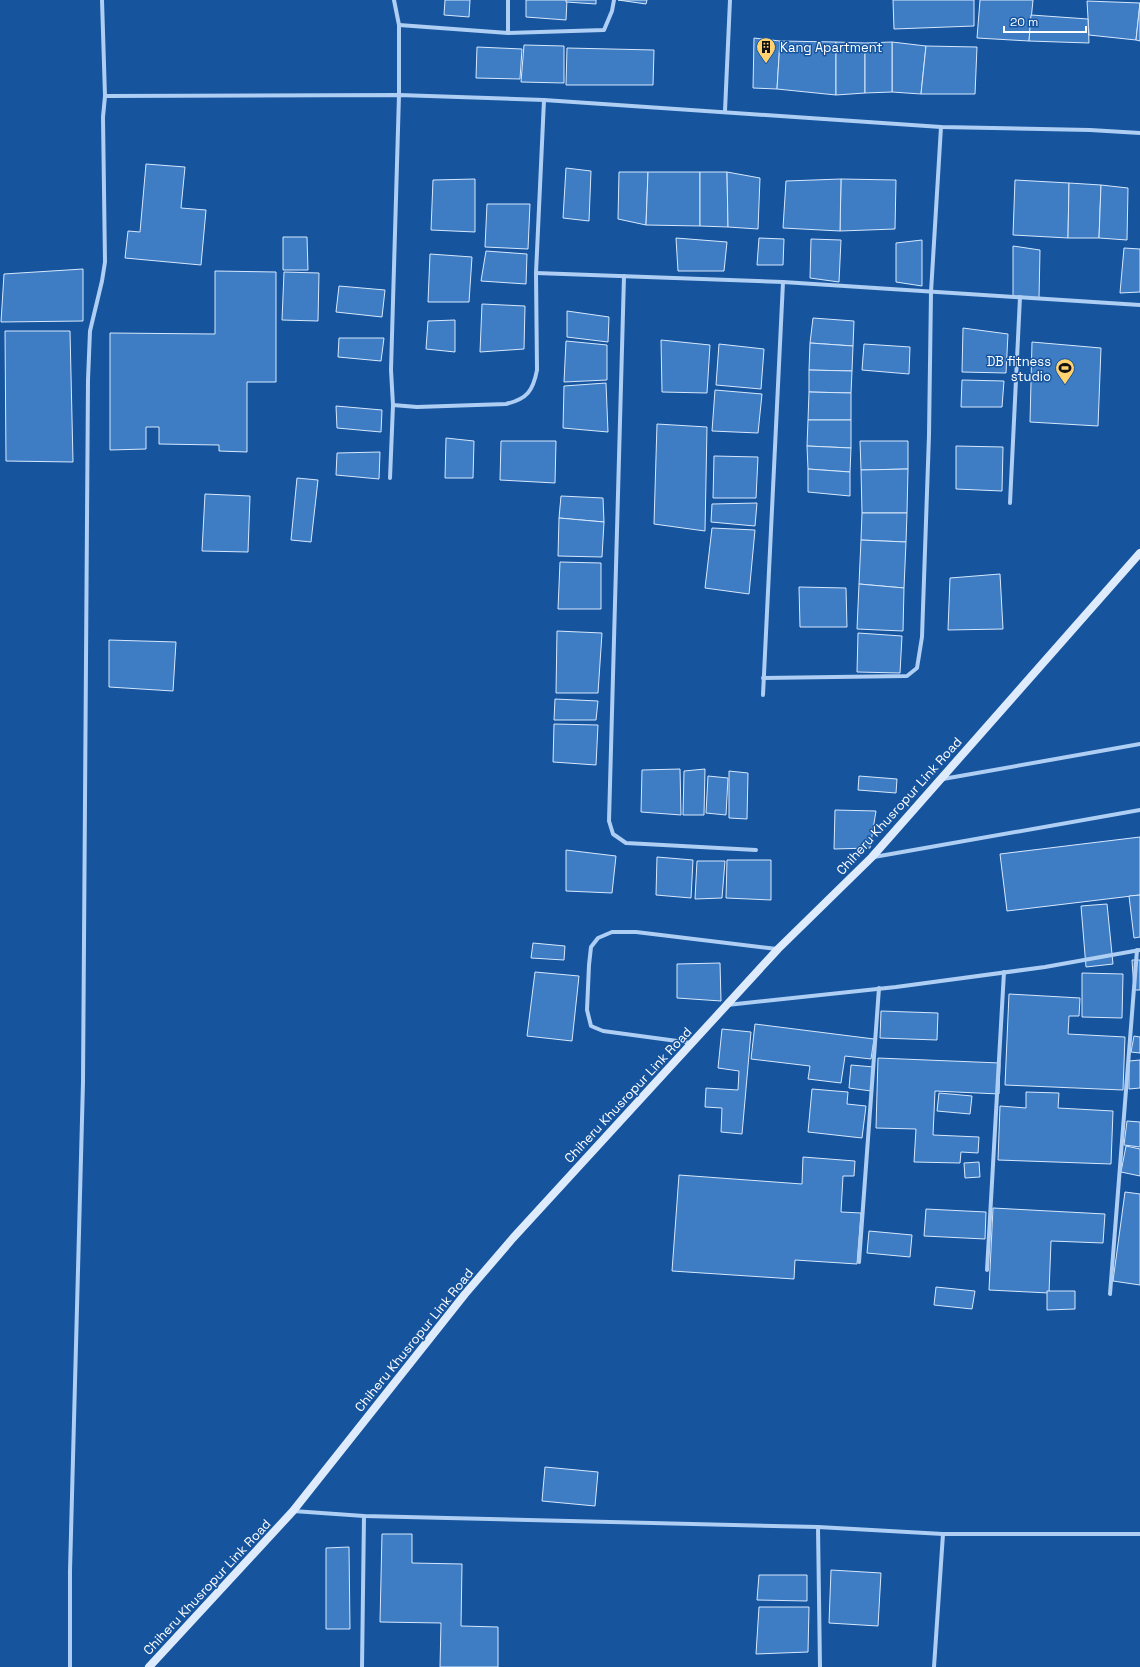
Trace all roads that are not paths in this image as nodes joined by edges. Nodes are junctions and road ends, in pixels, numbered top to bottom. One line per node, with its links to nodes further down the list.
1 (102, 0): 9 (street)
2 (394, 0): 6 (street)
3 (508, 0): 7 (street)
4 (614, 0): 7 (street)
5 (730, 0): 11 (street)
6 (399, 24): 7 (street); 8 (street)
7 (508, 33)
8 (399, 95): 9 (street); 10 (street); 20 (street)
9 (105, 96): 45 (street)
10 (544, 100): 11 (street); 14 (street)
11 (725, 111): 12 (street)
12 (941, 127): 13 (street); 17 (street)
13 (1140, 133)
14 (536, 273): 15 (street); 20 (street)
15 (624, 276): 16 (street); 29 (street)
16 (782, 282): 17 (street); 24 (street)
17 (931, 292): 18 (street); 24 (street)
18 (1020, 297): 19 (street); 22 (street)
19 (1140, 304)
20 (393, 405): 21 (street)
21 (390, 478)
22 (1010, 503)
23 (1140, 553): 27 (street, Chiheru Khusropur Link Road)
24 (763, 678): 25 (street)
25 (762, 695)
26 (1140, 744): 27 (street)
27 (941, 779): 30 (street, Chiheru Khusropur Link Road)
28 (1140, 810): 30 (street)
29 (756, 850)
30 (872, 857): 31 (street, Chiheru Khusropur Link Road)
31 (778, 949): 35 (street, Chiheru Khusropur Link Road); 36 (street)
32 (1138, 950): 33 (street); 39 (street)
33 (1004, 972): 34 (street); 38 (street)
34 (879, 988): 35 (street); 37 (street)
35 (727, 1005): 36 (street, Chiheru Khusropur Link Road)
36 (692, 1043): 40 (street, Chiheru Khusropur Link Road)
37 (859, 1262)
38 (987, 1270)
39 (1110, 1294)
40 (293, 1511): 41 (street); 46 (street, Chiheru Khusropur Link Road)
41 (364, 1516): 42 (street); 47 (street)
42 (818, 1527): 43 (street); 48 (street)
43 (943, 1534): 44 (street); 49 (street)
44 (1140, 1534)
45 (70, 1667)
46 (149, 1667)
47 (362, 1667)
48 (820, 1667)
49 (934, 1667)

